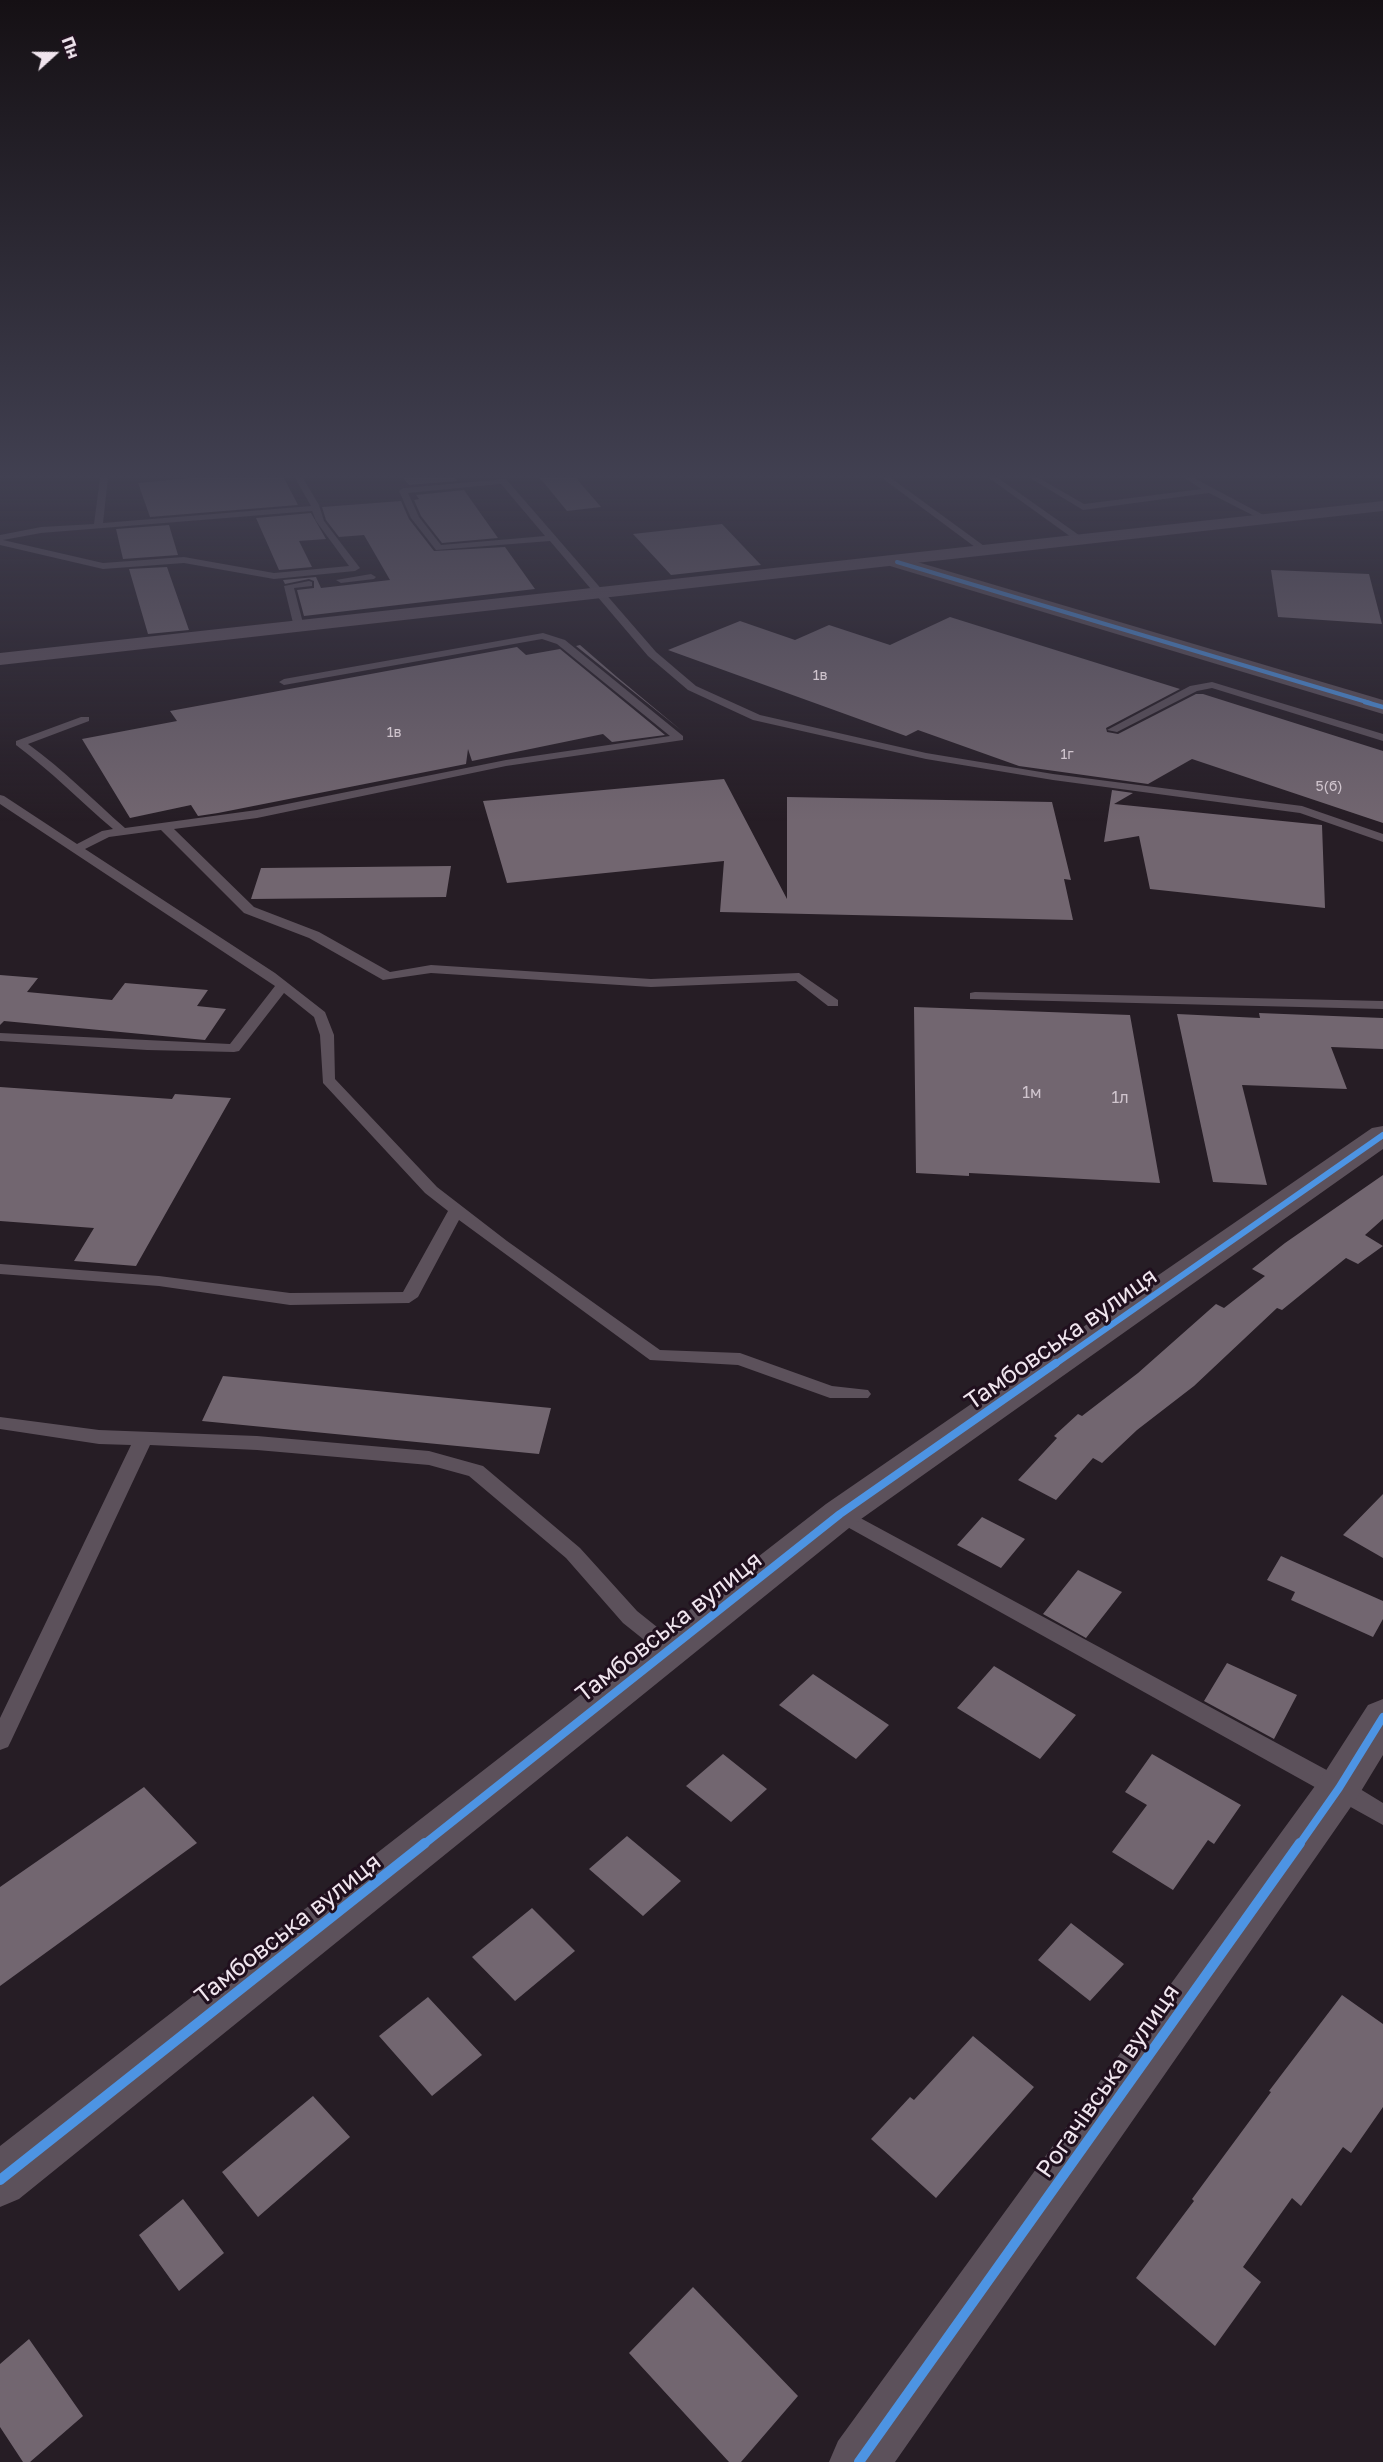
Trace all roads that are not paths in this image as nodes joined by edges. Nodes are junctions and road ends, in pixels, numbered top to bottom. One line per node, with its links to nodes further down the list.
1 (291, 593): 5 (lane)
2 (609, 593): 4 (main road)
3 (1001, 593): 8 (street)
4 (599, 594): 5 (main road); 15 (lane)
5 (299, 627): 6 (main road)
6 (0, 659)
7 (284, 682): 13 (lane)
8 (1383, 707)
9 (85, 719): 14 (lane)
10 (1113, 730): 11 (lane)
11 (1383, 738)
12 (0, 799): 16 (lane)
13 (165, 827): 14 (lane); 19 (lane)
14 (123, 832): 16 (lane)
15 (1383, 838)
16 (76, 849): 17 (lane)
17 (283, 985): 21 (lane); 23 (lane)
18 (975, 996): 20 (lane)
19 (833, 1004)
20 (1383, 1005)
21 (0, 1037)
22 (1383, 1135): 28 (street, Тамбовська вулиця)
23 (457, 1210): 24 (lane); 25 (lane)
24 (0, 1269)
25 (862, 1394)
26 (0, 1423): 27 (lane)
27 (144, 1438): 29 (lane); 31 (lane)
28 (840, 1514): 29 (street, Тамбовська вулиця); 32 (lane)
29 (670, 1649): 34 (street, Тамбовська вулиця)
30 (1383, 1717): 32 (street, Рогачівська вулиця)
31 (0, 1740)
32 (1339, 1788): 33 (lane); 35 (street, Рогачівська вулиця)
33 (1383, 1815)
34 (0, 2180)
35 (859, 2462)

